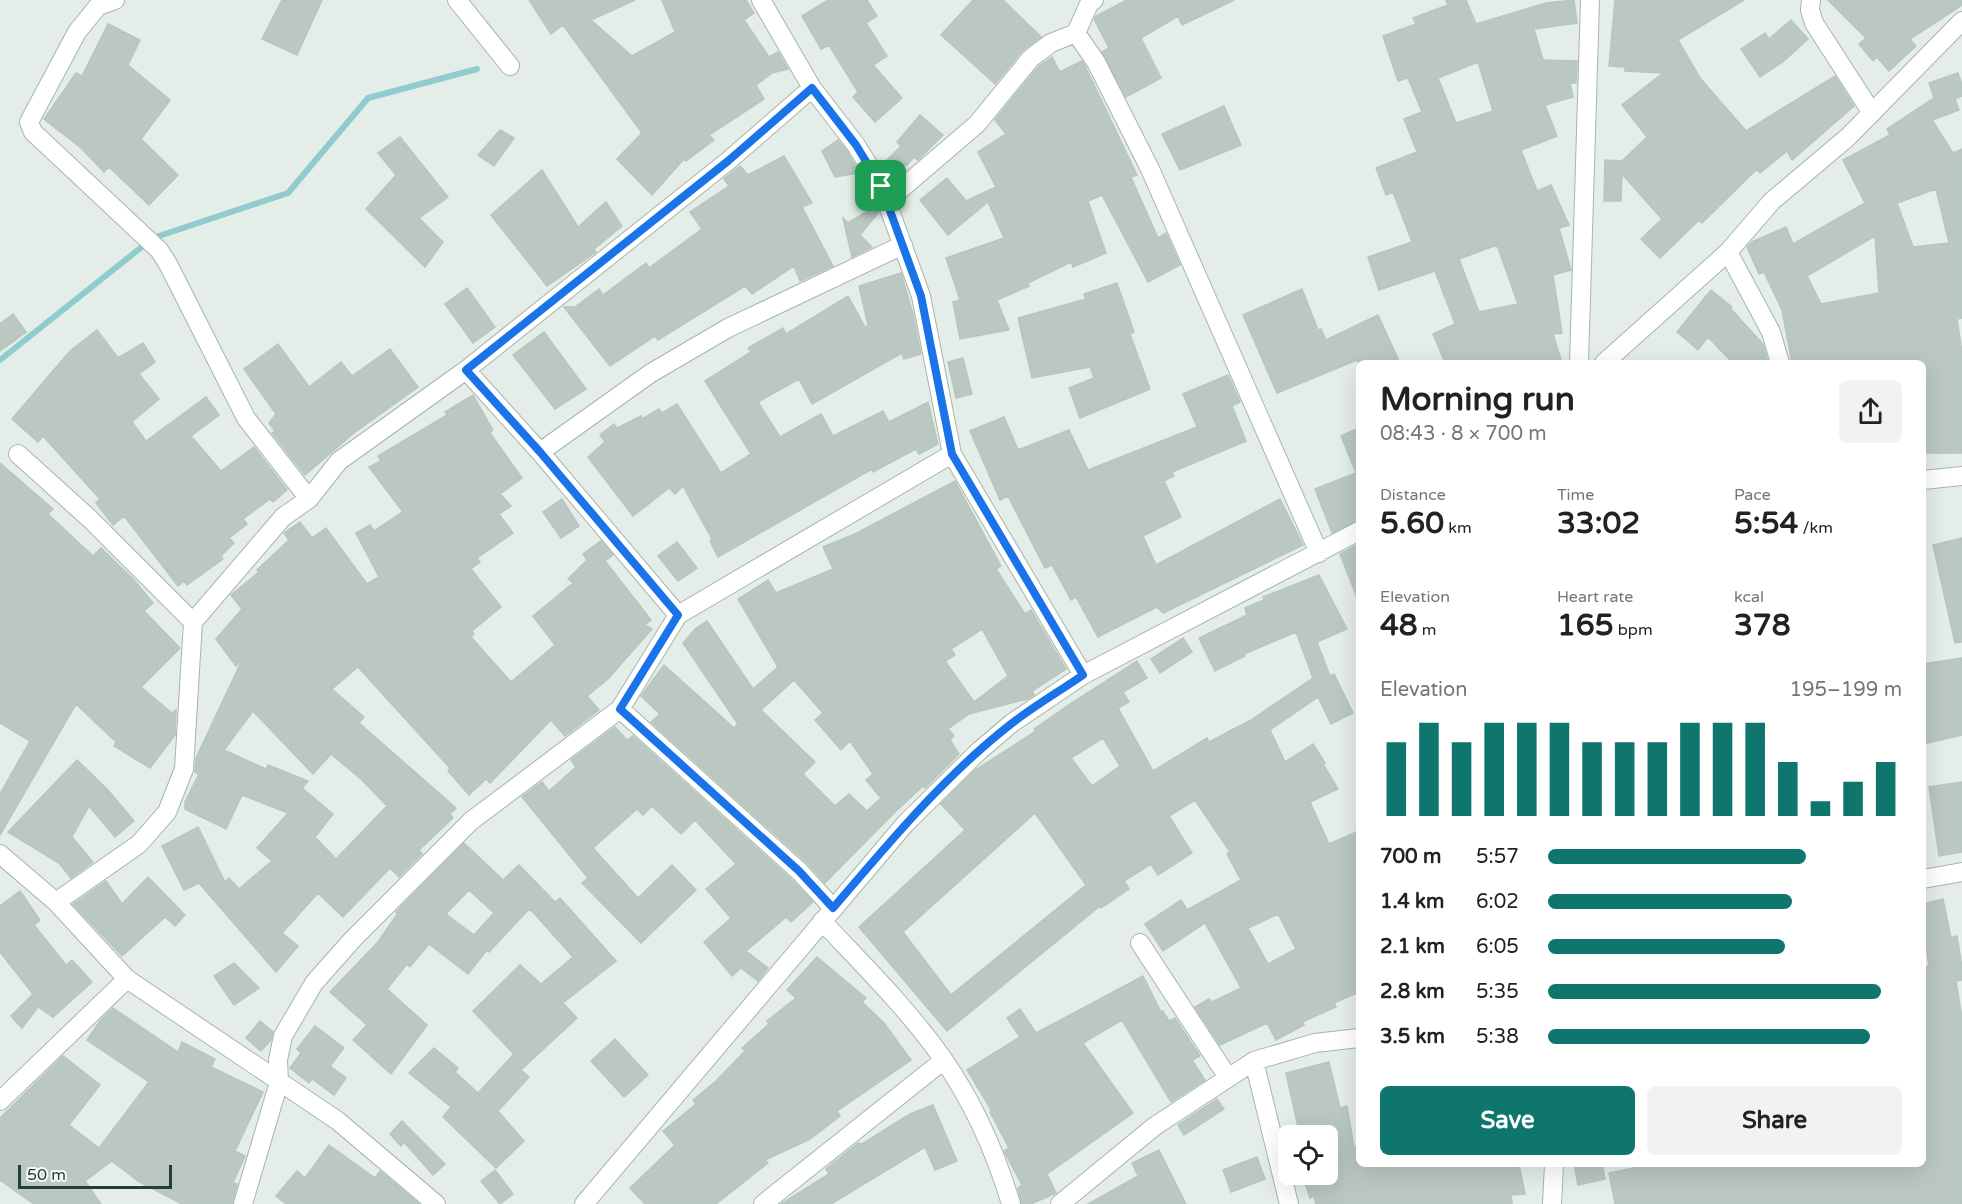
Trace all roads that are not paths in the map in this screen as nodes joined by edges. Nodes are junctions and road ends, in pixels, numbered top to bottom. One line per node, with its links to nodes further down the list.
1 (115, 0): 24 (street)
2 (457, 0): 9 (street)
3 (761, 0): 10 (street)
4 (1094, 0): 8 (street)
5 (1590, 0): 15 (street)
6 (1811, 0): 11 (street)
7 (1962, 21): 11 (street)
8 (1076, 33): 12 (street); 26 (street)
9 (510, 66)
10 (812, 88): 12 (street); 18 (street)
11 (1872, 113): 14 (street)
12 (887, 201): 13 (street)
13 (903, 245): 19 (street); 21 (street)
14 (1728, 252): 16 (street); 17 (street)
15 (1579, 360)
16 (1607, 360)
17 (1779, 360)
18 (466, 370): 19 (street); 24 (street)
19 (540, 452): 27 (street)
20 (18, 454): 28 (street)
21 (952, 454): 27 (street); 29 (street)
22 (1962, 476): 23 (street)
23 (1926, 480)
24 (309, 499): 28 (street)
25 (1356, 533): 26 (street)
26 (1319, 552): 29 (street)
27 (678, 615): 30 (street)
28 (193, 622): 34 (street)
29 (1083, 675): 35 (street)
30 (620, 709): 35 (street); 42 (street)
31 (0, 855): 34 (street)
32 (1962, 872): 33 (street)
33 (1926, 878)
34 (56, 902): 37 (street)
35 (828, 914): 39 (street); 47 (street)
36 (1140, 944): 41 (street)
37 (127, 979): 42 (street); 43 (street)
38 (1356, 1038): 40 (street)
39 (944, 1060): 48 (street); 49 (street)
40 (1254, 1061): 41 (street); 51 (street)
41 (1227, 1076): 50 (street)
42 (279, 1082): 45 (street); 46 (street)
43 (0, 1101)
44 (1554, 1167): 52 (street)
45 (243, 1204)
46 (436, 1204)
47 (584, 1204)
48 (763, 1204)
49 (1011, 1204)
50 (1060, 1204)
51 (1289, 1204)
52 (1552, 1204)

